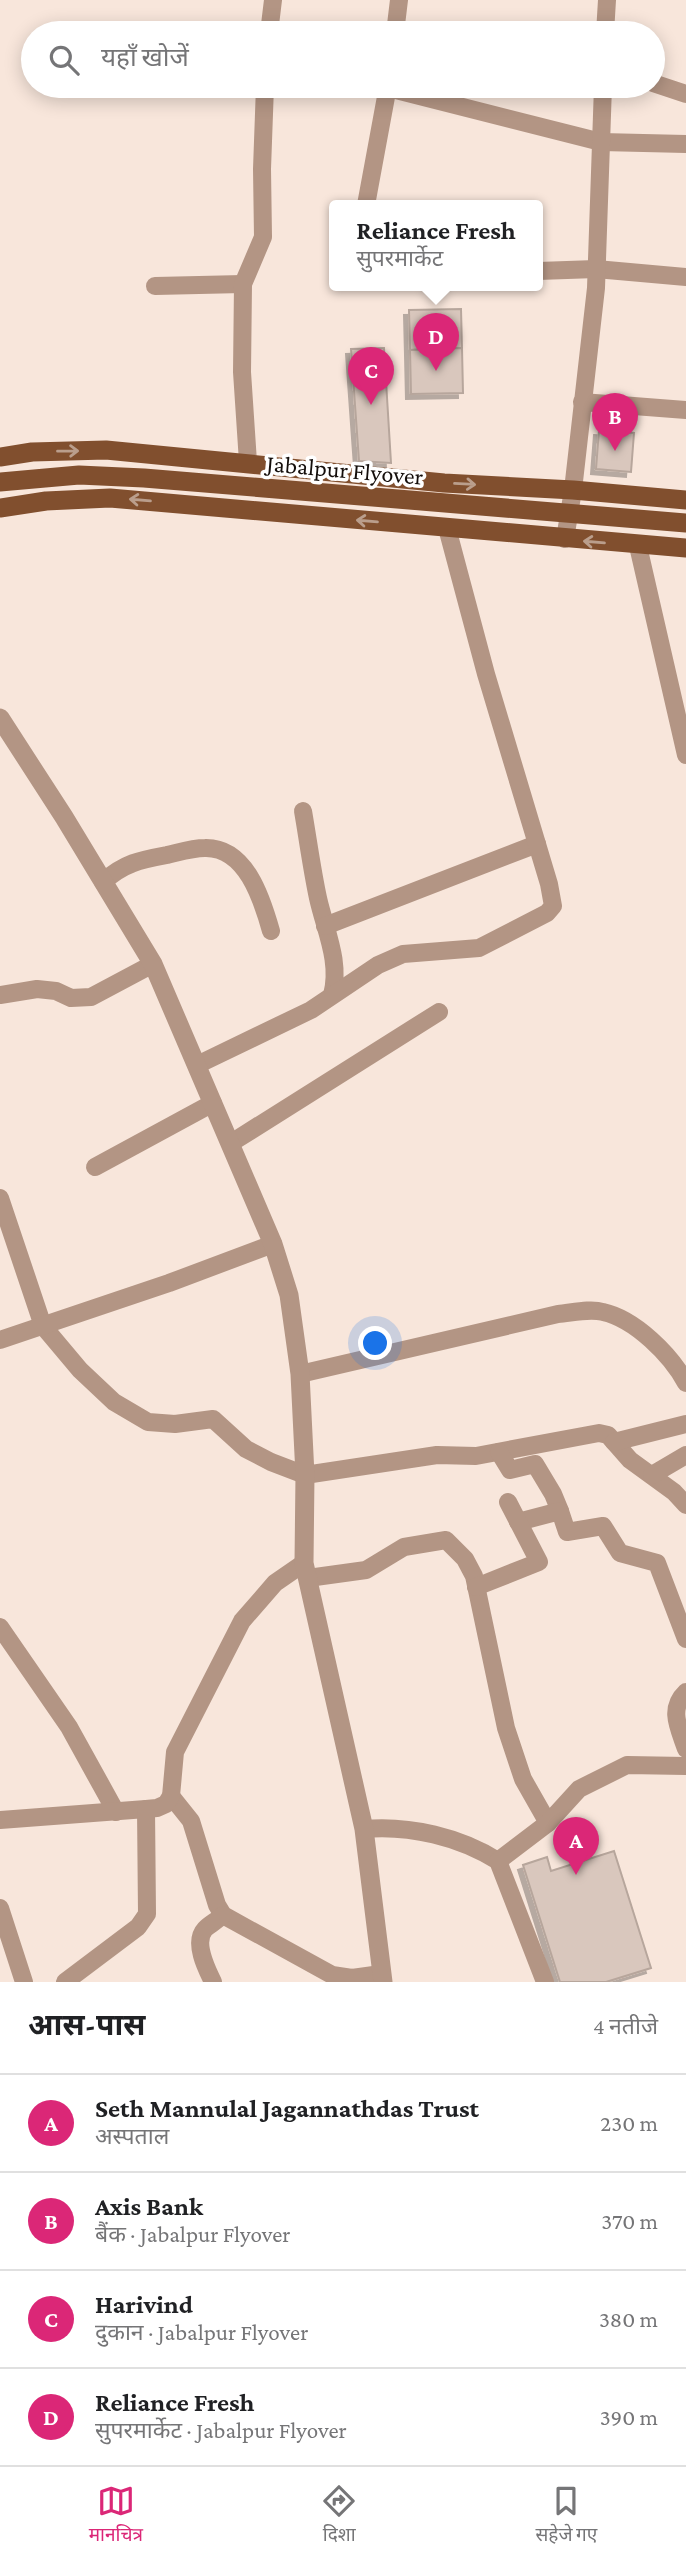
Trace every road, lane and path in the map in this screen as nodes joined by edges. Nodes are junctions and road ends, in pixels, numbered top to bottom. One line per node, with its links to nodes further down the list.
1 (273, 0): 4 (street)
2 (398, 0): 5 (street)
3 (607, 0): 6 (street)
4 (271, 21)
5 (396, 21)
6 (606, 21)
7 (665, 87): 8 (street)
8 (686, 94)
9 (265, 98): 19 (street)
10 (386, 98): 15 (street)
11 (431, 98): 13 (street)
12 (603, 98): 13 (street)
13 (601, 142): 14 (street); 16 (street)
14 (686, 144)
15 (367, 200)
16 (596, 269): 17 (street); 18 (street); 21 (street)
17 (543, 271)
18 (686, 276)
19 (243, 284): 20 (street); 24 (street)
20 (155, 286)
21 (582, 402): 22 (street); 26 (street)
22 (686, 410)
23 (0, 457): 24 (main road, one-way to 24)
24 (248, 463): 26 (main road, one-way to 26)
25 (0, 482): 29 (main road, Jabalpur Flyover, bridge)
26 (573, 490): 27 (main road); 31 (street)
27 (686, 500)
28 (0, 508): 30 (main road, one-way to 28)
29 (686, 523)
30 (447, 528): 31 (main road); 37 (street)
31 (565, 539): 32 (main road, one-way to 31)
32 (638, 545): 33 (main road); 35 (street)
33 (686, 548)
34 (0, 718): 38 (street)
35 (686, 755)
36 (303, 811): 39 (street)
37 (537, 844): 39 (street); 43 (street)
38 (103, 881): 40 (street); 41 (street)
39 (325, 926): 43 (street)
40 (271, 931)
41 (153, 964): 42 (street); 45 (street)
42 (0, 995)
43 (332, 995): 45 (street)
44 (439, 1012): 47 (street)
45 (197, 1065): 46 (street)
46 (214, 1103): 47 (street); 48 (street)
47 (231, 1143): 50 (street)
48 (95, 1167)
49 (0, 1198): 51 (street)
50 (273, 1244): 51 (street); 53 (street)
51 (43, 1326): 52 (street); 59 (street)
52 (0, 1340)
53 (300, 1374): 54 (street); 59 (street)
54 (684, 1375)
55 (686, 1424): 56 (street)
56 (614, 1442): 57 (street); 60 (street)
57 (499, 1452): 59 (street); 63 (street)
58 (686, 1455): 60 (street)
59 (305, 1475): 65 (street)
60 (652, 1475): 62 (street)
61 (508, 1502): 64 (street)
62 (686, 1505)
63 (560, 1511): 64 (street); 68 (street)
64 (518, 1522): 66 (street)
65 (306, 1570): 66 (street); 72 (street); 77 (street)
66 (477, 1587): 76 (street)
67 (0, 1627): 74 (street)
68 (686, 1639)
69 (686, 1692): 70 (street)
70 (686, 1749)
71 (686, 1766): 76 (street)
72 (172, 1796): 73 (street); 80 (street)
73 (146, 1809): 74 (street); 83 (street)
74 (116, 1812): 75 (street)
75 (0, 1821)
76 (548, 1824): 78 (street)
77 (364, 1829): 78 (street); 81 (street)
78 (498, 1861): 85 (street)
79 (0, 1908): 82 (street)
80 (223, 1915): 81 (street); 84 (street)
81 (382, 1978)
82 (24, 1982)
83 (65, 1982)
84 (213, 1982)
85 (545, 1982)

